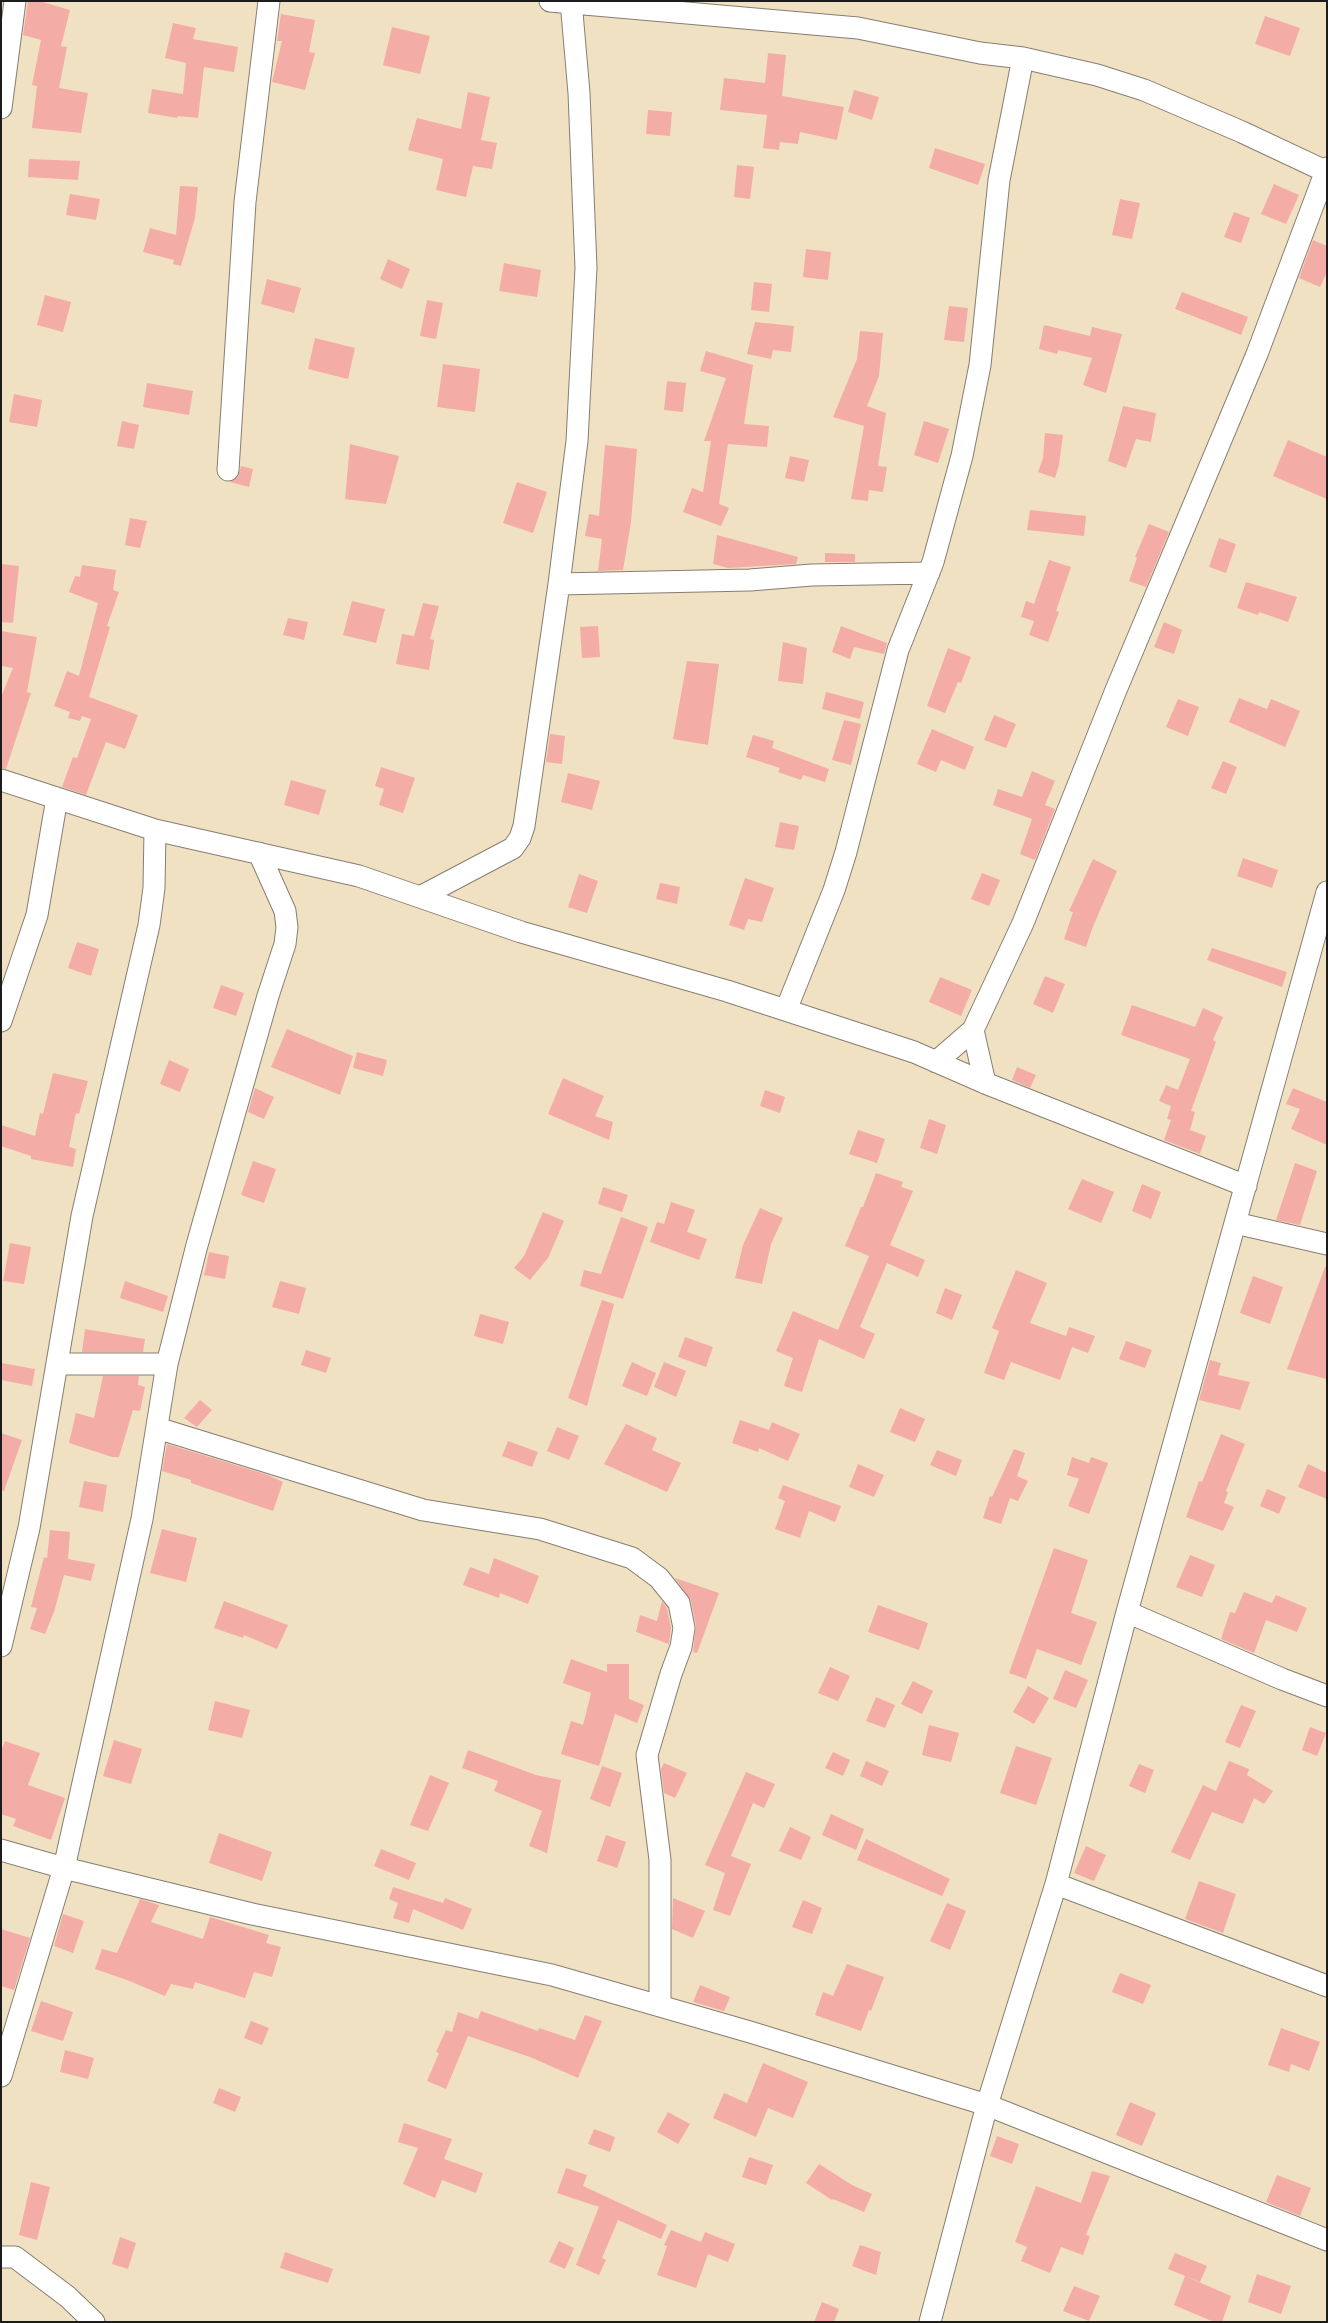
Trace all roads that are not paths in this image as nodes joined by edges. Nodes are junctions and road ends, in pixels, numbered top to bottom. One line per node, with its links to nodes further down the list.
1 (14, 1): 5 (street)
2 (269, 1): 7 (street)
3 (564, 2): 4 (street); 9 (street)
4 (1023, 58): 6 (street); 8 (street)
5 (1, 108)
6 (1326, 171): 18 (street)
7 (228, 470)
8 (929, 573): 9 (street); 16 (street)
9 (559, 584): 15 (street)
10 (1, 780): 11 (street)
11 (57, 798): 12 (street); 17 (street)
12 (156, 830): 13 (street); 24 (street)
13 (259, 853): 15 (street); 25 (street)
14 (1327, 892): 21 (street)
15 (420, 897): 16 (street)
16 (786, 1010): 19 (street)
17 (1, 1022)
18 (973, 1030): 19 (street); 20 (street)
19 (936, 1062): 20 (street)
20 (985, 1083): 21 (street)
21 (1246, 1186): 22 (street)
22 (1235, 1224): 23 (street); 27 (street)
23 (1327, 1244)
24 (58, 1364): 25 (street); 28 (street)
25 (167, 1364): 26 (street)
26 (157, 1428): 31 (street); 34 (street)
27 (1127, 1612): 29 (street); 32 (street)
28 (1, 1646)
29 (1327, 1696)
30 (1, 1850): 31 (street)
31 (64, 1868): 34 (street); 35 (street)
32 (1056, 1884): 33 (street); 36 (street)
33 (1327, 1986)
34 (660, 2006): 36 (street)
35 (1, 2076)
36 (987, 2105): 37 (street); 40 (street)
37 (1327, 2240)
38 (1, 2257): 39 (street)
39 (94, 2322)
40 (930, 2322)

